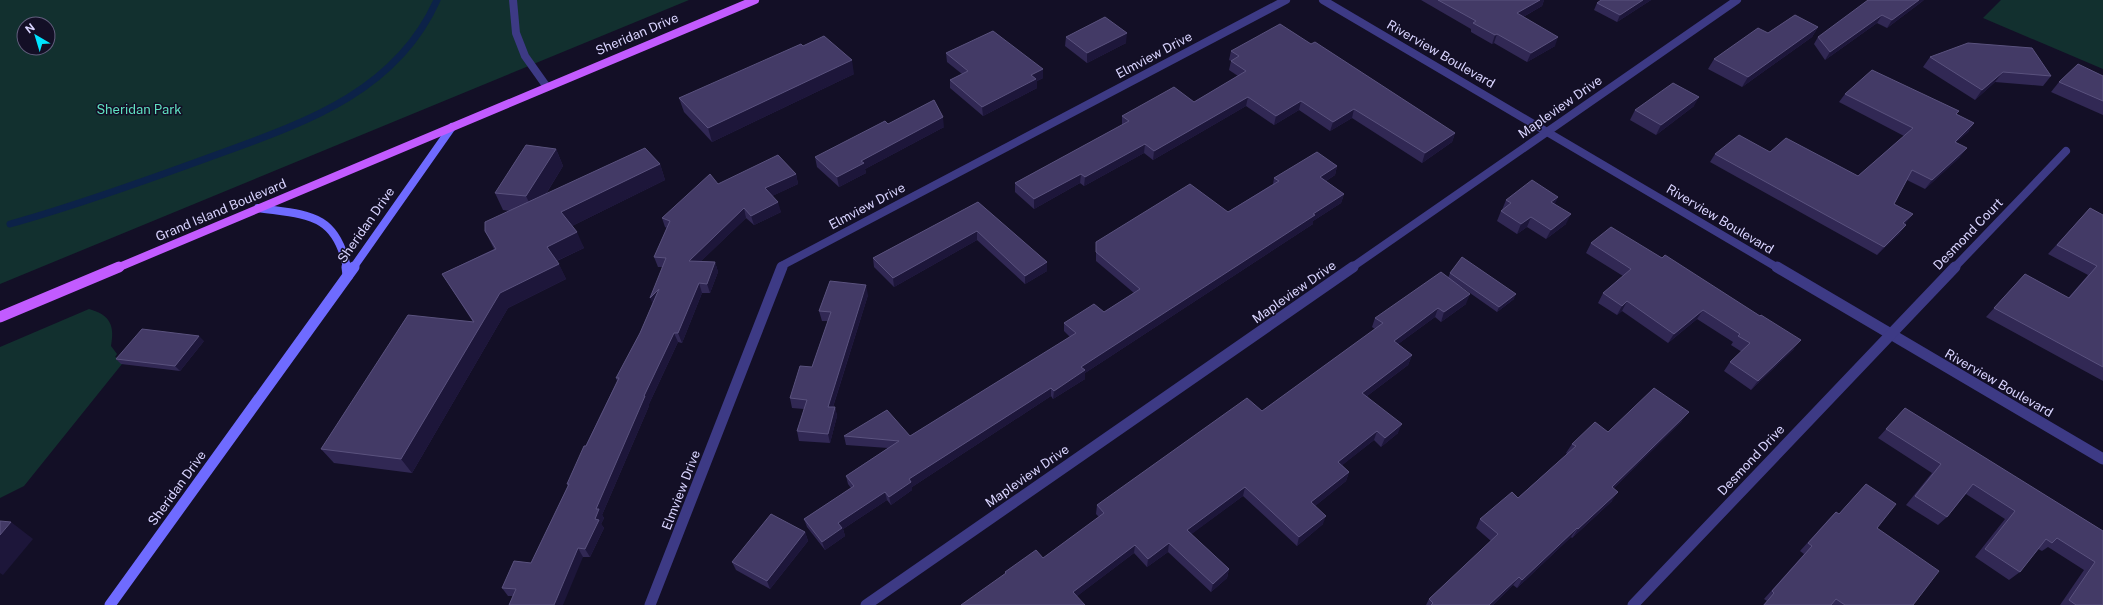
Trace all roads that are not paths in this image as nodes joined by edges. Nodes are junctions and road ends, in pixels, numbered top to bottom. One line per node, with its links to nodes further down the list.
1 (513, 0): 6 (street)
2 (755, 0): 6 (main road, Sheridan Drive)
3 (1286, 0): 16 (street, Elmview Drive)
4 (1323, 0): 8 (street, Riverview Boulevard)
5 (1737, 0): 8 (street, Mapleview Drive)
6 (547, 87): 7 (main road, Sheridan Drive)
7 (452, 127): 10 (main road, Grand Island Boulevard); 11 (main road, Sheridan Drive)
8 (1548, 132): 13 (street, Riverview Boulevard); 17 (street, Mapleview Drive)
9 (2066, 152): 13 (street, Desmond Court)
10 (258, 208): 11 (main road); 12 (main road, Grand Island Boulevard)
11 (348, 275): 15 (main road, Sheridan Drive)
12 (0, 317)
13 (1890, 334): 14 (street, Riverview Boulevard); 18 (street, Desmond Drive)
14 (2103, 459)
15 (110, 605)
16 (650, 605)
17 (866, 605)
18 (1633, 605)

